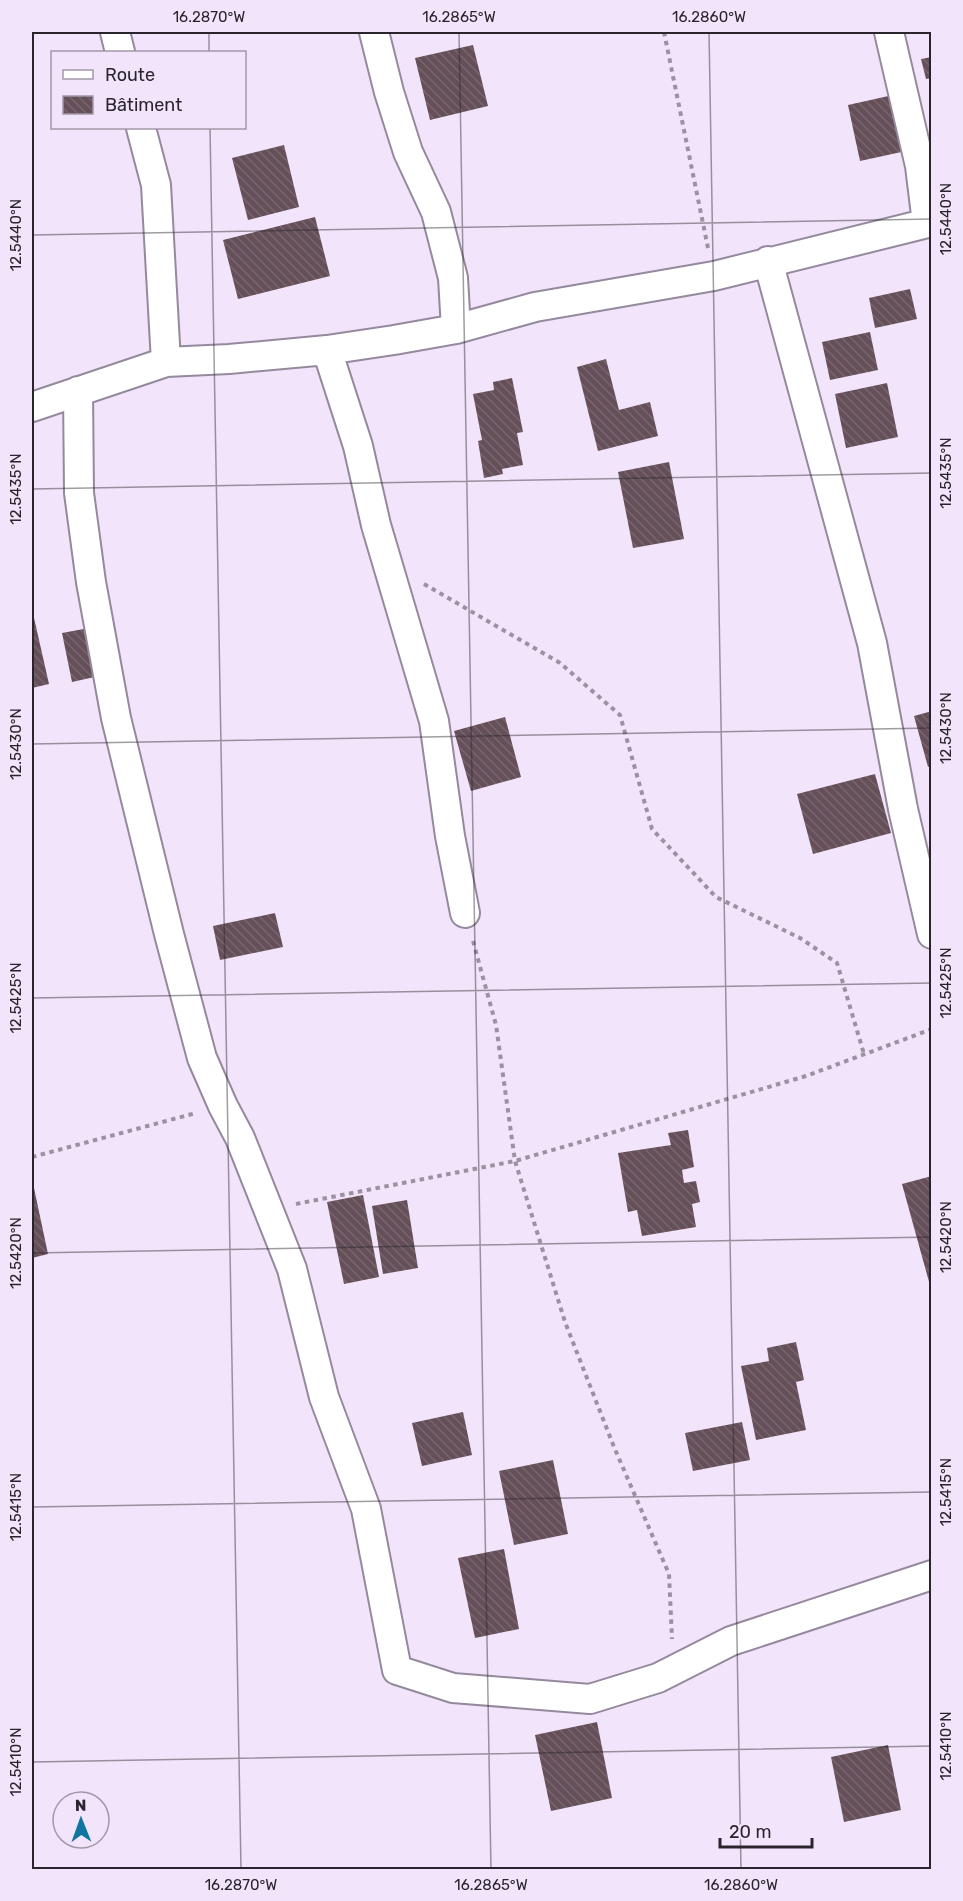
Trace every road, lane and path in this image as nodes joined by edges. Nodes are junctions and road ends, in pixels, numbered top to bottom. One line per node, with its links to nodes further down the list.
1 (115, 32): 5 (street)
2 (374, 32): 10 (street)
3 (664, 32): 9 (path)
4 (889, 32): 7 (street)
5 (120, 51)
6 (141, 129): 12 (street)
7 (930, 221): 8 (street)
8 (768, 261): 9 (street); 17 (street)
9 (714, 276): 10 (street)
10 (456, 329): 11 (street)
11 (327, 350): 12 (street); 15 (street)
12 (166, 362): 13 (street)
13 (78, 391): 14 (street); 20 (street)
14 (32, 408)
15 (387, 563): 16 (street); 19 (path)
16 (465, 913): 22 (path)
17 (932, 934)
18 (932, 1029): 19 (path)
19 (864, 1054): 22 (path)
20 (223, 1106): 21 (path); 23 (street)
21 (32, 1157)
22 (515, 1161): 23 (path); 25 (path)
23 (269, 1209): 25 (street)
24 (932, 1575): 25 (street)
25 (674, 1669)

